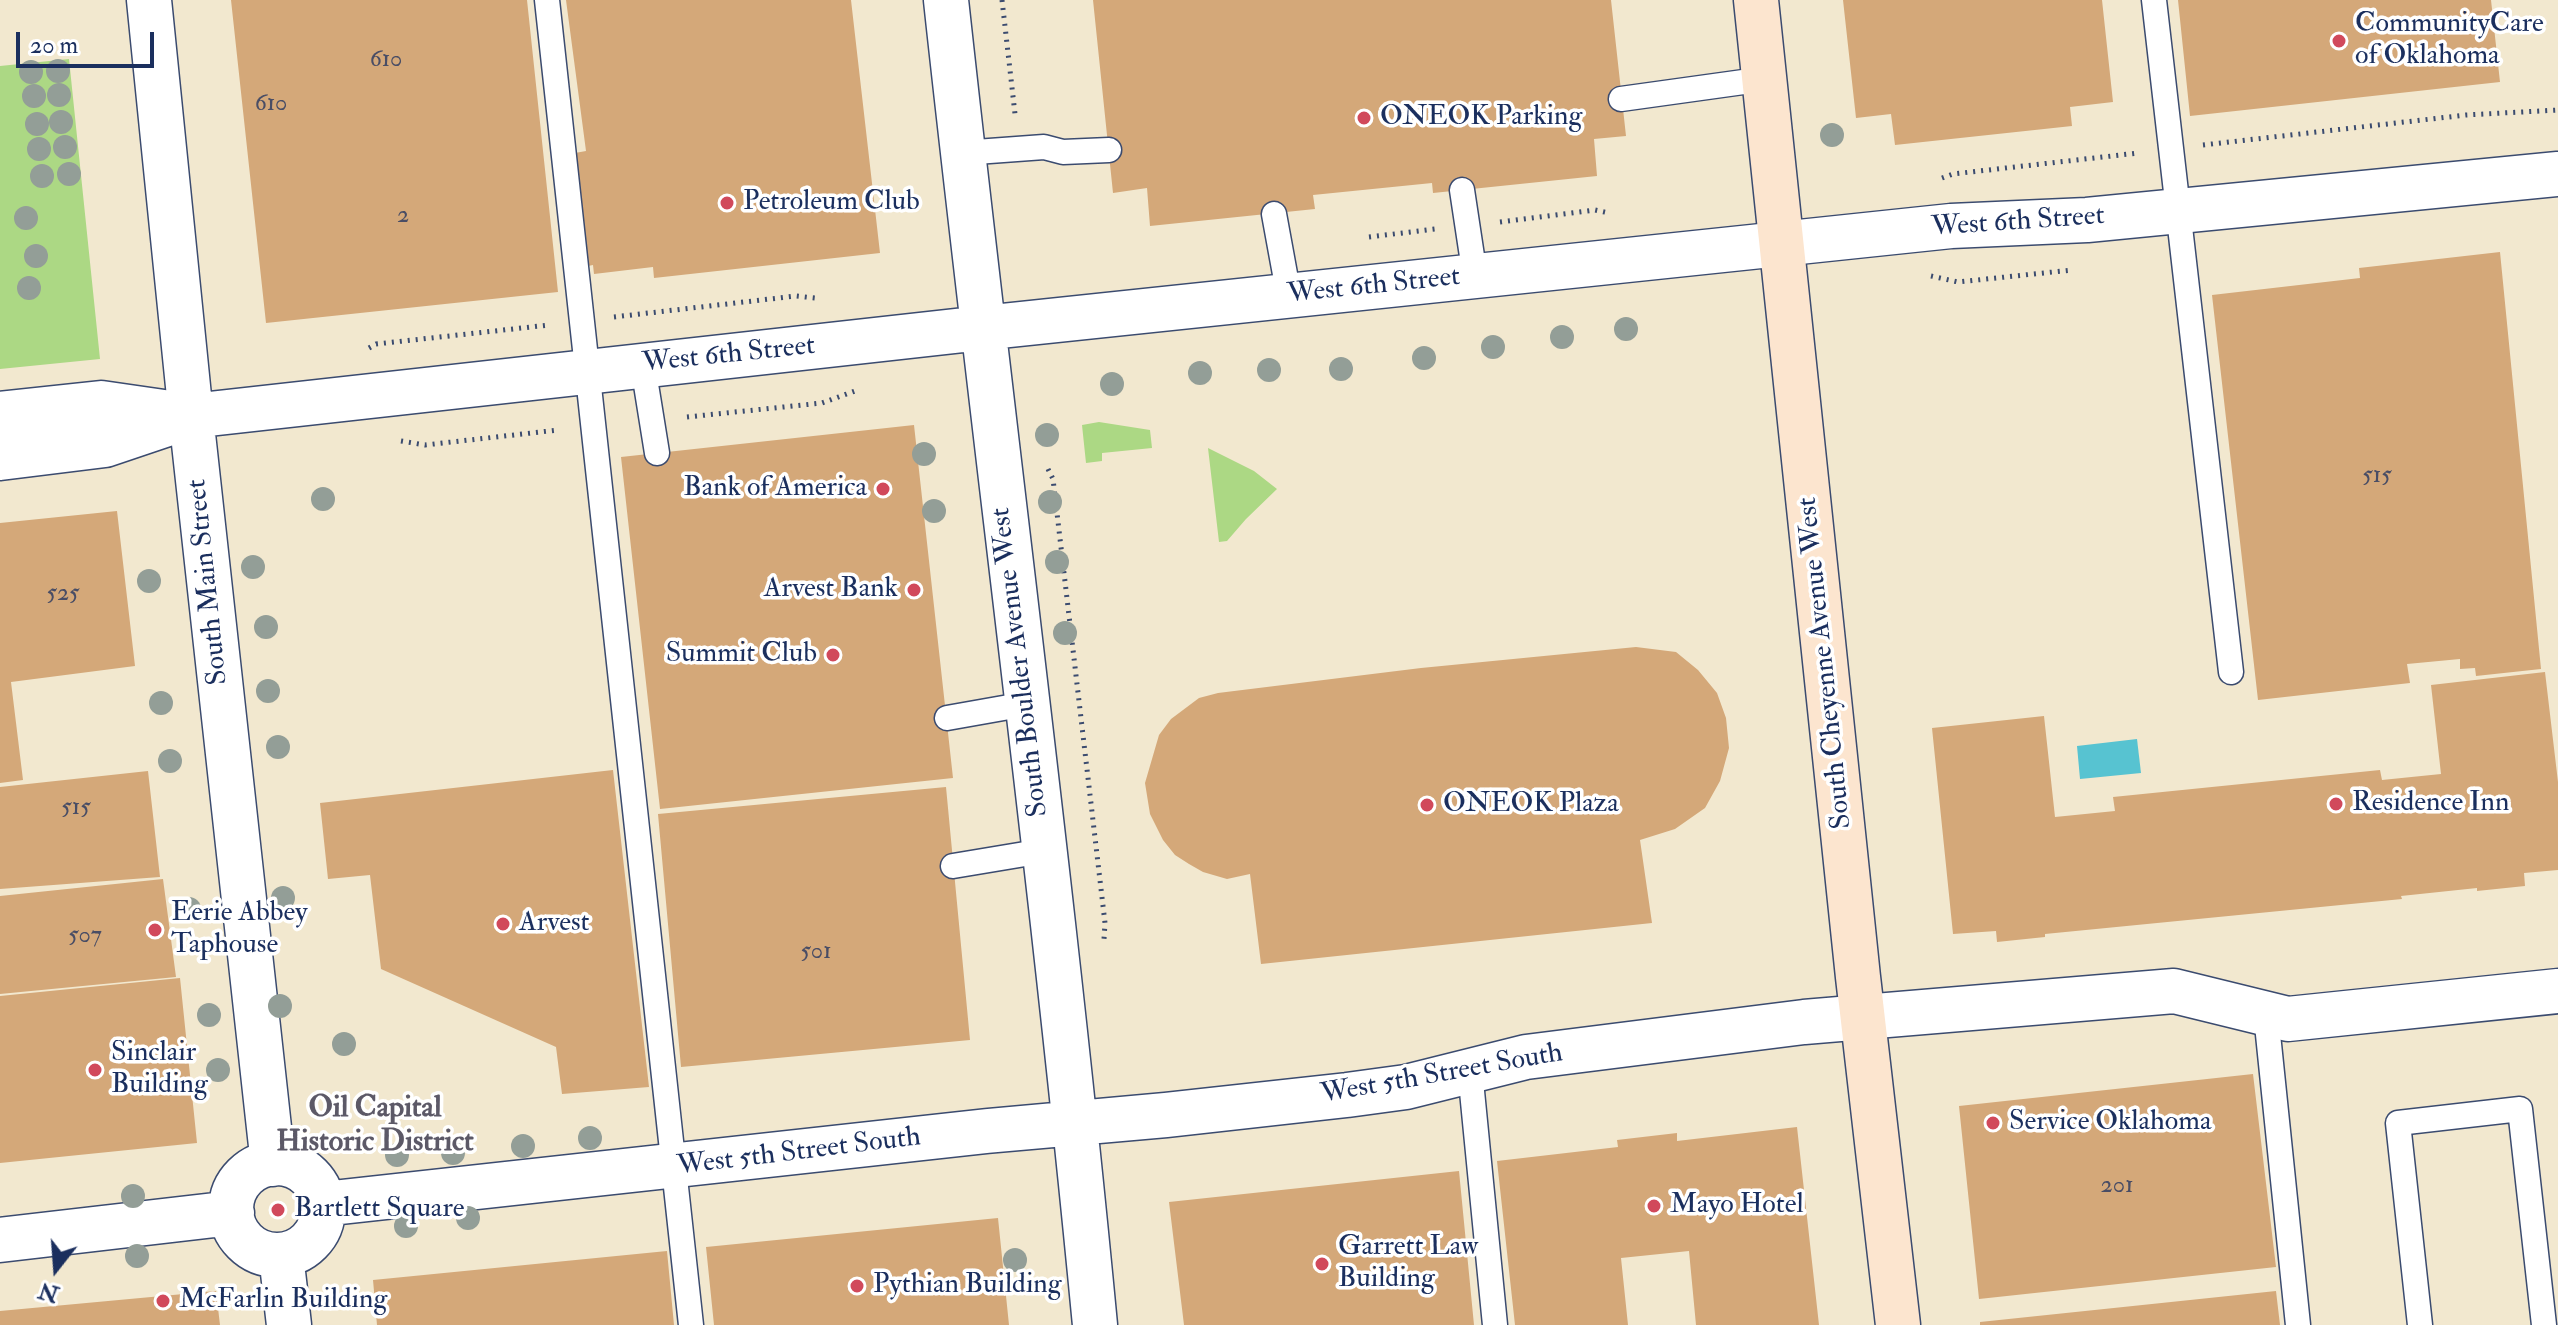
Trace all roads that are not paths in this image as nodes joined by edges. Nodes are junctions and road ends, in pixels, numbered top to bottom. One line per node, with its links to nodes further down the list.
1 (149, 0): 21 (street, South Main Street)
2 (547, 0): 19 (lane)
3 (946, 0): 9 (street, South Boulder Avenue West)
4 (1756, 0): 6 (main road, South Cheyenne Avenue West)
5 (2154, 0): 12 (lane)
6 (1765, 79): 7 (lane); 14 (main road, South Cheyenne Avenue West)
7 (1621, 99)
8 (1109, 150): 9 (lane)
9 (962, 153): 17 (street, South Boulder Avenue West)
10 (2558, 174): 12 (street, West 6th Street)
11 (1462, 190): 15 (lane)
12 (2178, 211): 14 (street, West 6th Street); 24 (lane)
13 (1274, 214): 16 (lane)
14 (1783, 245): 15 (street, West 6th Street); 31 (main road, South Cheyenne Avenue West)
15 (1475, 276): 16 (street, West 6th Street)
16 (1289, 296): 17 (street, West 6th Street)
17 (982, 328): 18 (street, West 6th Street); 25 (street, South Boulder Avenue West)
18 (643, 366): 19 (street, West 6th Street); 22 (lane)
19 (588, 371): 21 (street, West 6th Street); 35 (lane)
20 (0, 414): 21 (street)
21 (191, 416): 23 (street); 34 (street, South Main Street)
22 (657, 453)
23 (0, 458)
24 (2231, 672)
25 (1026, 704): 26 (lane); 27 (street, South Boulder Avenue West)
26 (947, 718)
27 (1043, 851): 28 (lane); 33 (street, South Boulder Avenue West)
28 (953, 866)
29 (2558, 991): 30 (street, West 5th Street South)
30 (2266, 1015): 31 (street, West 5th Street South); 45 (lane)
31 (1863, 1018): 32 (street, West 5th Street South); 44 (main road, South Cheyenne Avenue West)
32 (1470, 1071): 33 (street, West 5th Street South); 43 (lane)
33 (1077, 1123): 35 (street, West 5th Street South); 42 (street, South Boulder Avenue West)
34 (273, 1164): 36 (street); 37 (street)
35 (673, 1167): 36 (street, West 5th Street South); 41 (lane)
36 (323, 1204): 39 (street)
37 (232, 1213): 38 (street); 39 (street)
38 (0, 1240)
39 (281, 1255): 40 (street)
40 (289, 1325)
41 (691, 1325)
42 (1095, 1325)
43 (1495, 1325)
44 (1898, 1325)
45 (2298, 1325)
46 (2420, 1325): 47 (lane)
47 (2544, 1325)

